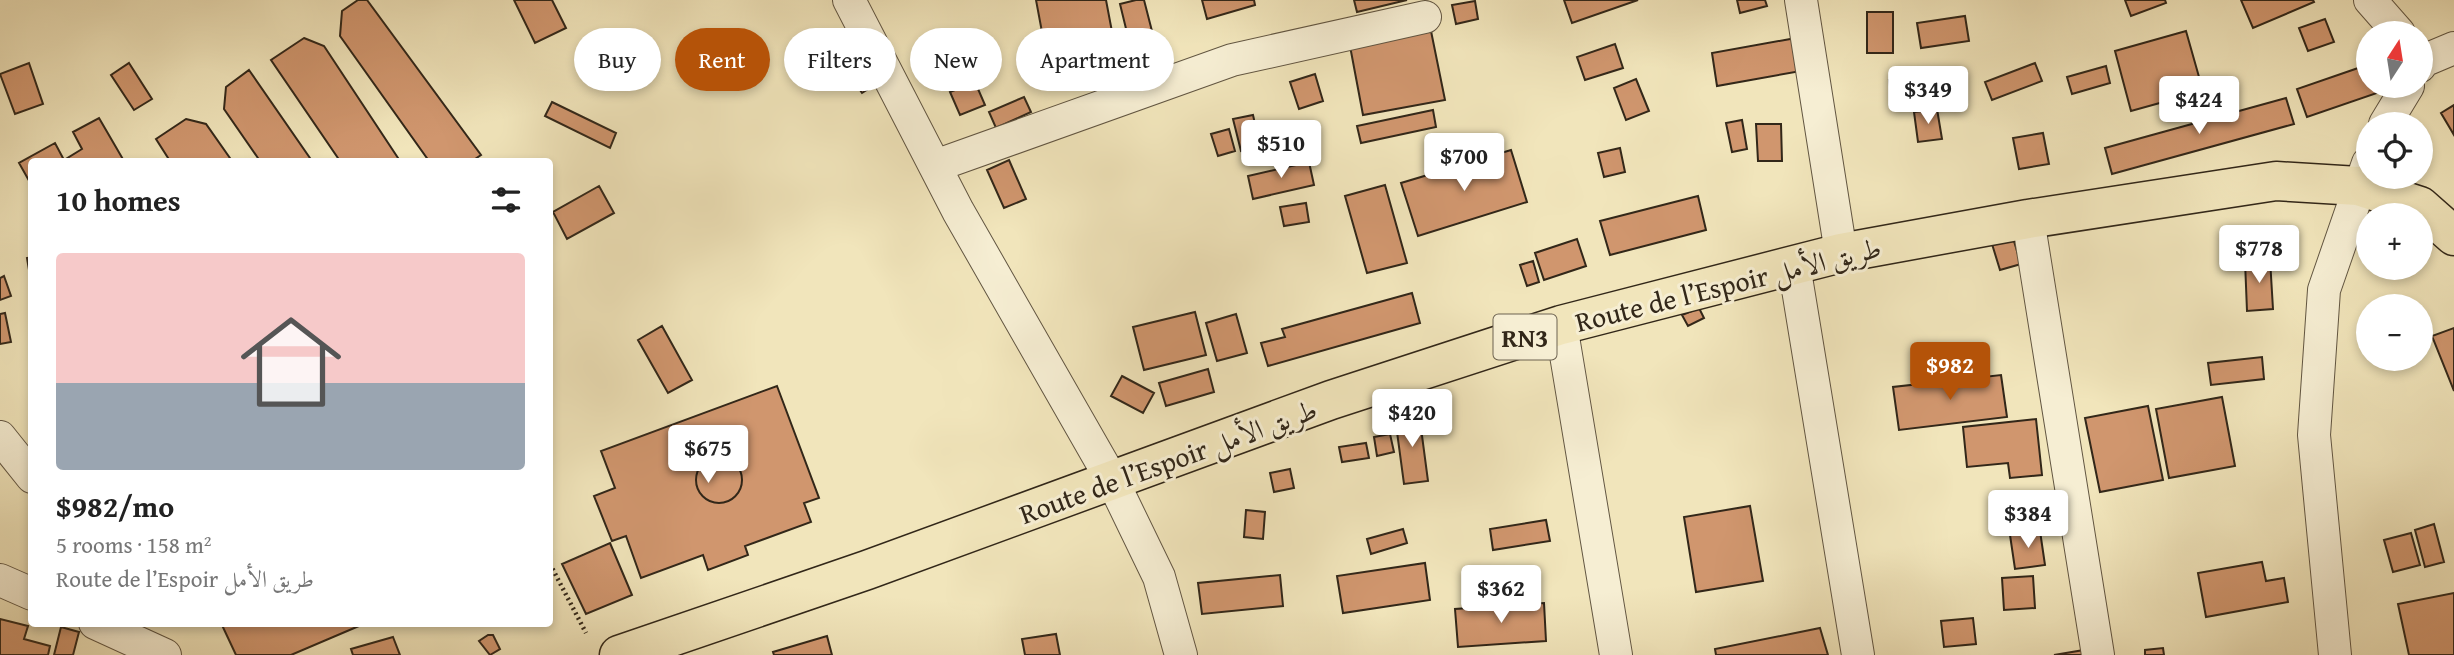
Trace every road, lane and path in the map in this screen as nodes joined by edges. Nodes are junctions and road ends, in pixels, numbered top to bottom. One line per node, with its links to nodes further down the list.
1 (849, 0): 8 (street)
2 (1801, 0): 14 (street)
3 (2370, 0): 5 (street)
4 (1425, 17): 8 (street)
5 (2388, 21)
6 (2454, 48): 7 (street)
7 (2433, 60)
8 (935, 166): 19 (street)
9 (2356, 175): 12 (highway, Route de l’Espoir طريق الأمل / RN3)
10 (2358, 189): 32 (street)
11 (2390, 189): 13 (highway, Route de l’Espoir طريق الأمل / RN3)
12 (2028, 219): 14 (highway, Route de l’Espoir طريق الأمل / RN3); 31 (street)
13 (2454, 236)
14 (1841, 253): 15 (highway, Route de l’Espoir طريق الأمل / RN3)
15 (1794, 265): 16 (highway, Route de l’Espoir طريق الأمل / RN3); 30 (street)
16 (1561, 325): 19 (highway, Route de l’Espoir طريق الأمل / RN3); 29 (street)
17 (0, 437): 18 (street)
18 (28, 472)
19 (1113, 482): 25 (highway, Route de l’Espoir طريق الأمل / RN3); 28 (street)
20 (553, 569): 25 (path)
21 (0, 580): 22 (street)
22 (28, 592)
23 (104, 627): 26 (street)
24 (151, 627): 27 (street)
25 (606, 649)
26 (165, 655)
27 (174, 655)
28 (1181, 655)
29 (1616, 655)
30 (1858, 655)
31 (2098, 655)
32 (2335, 655)

